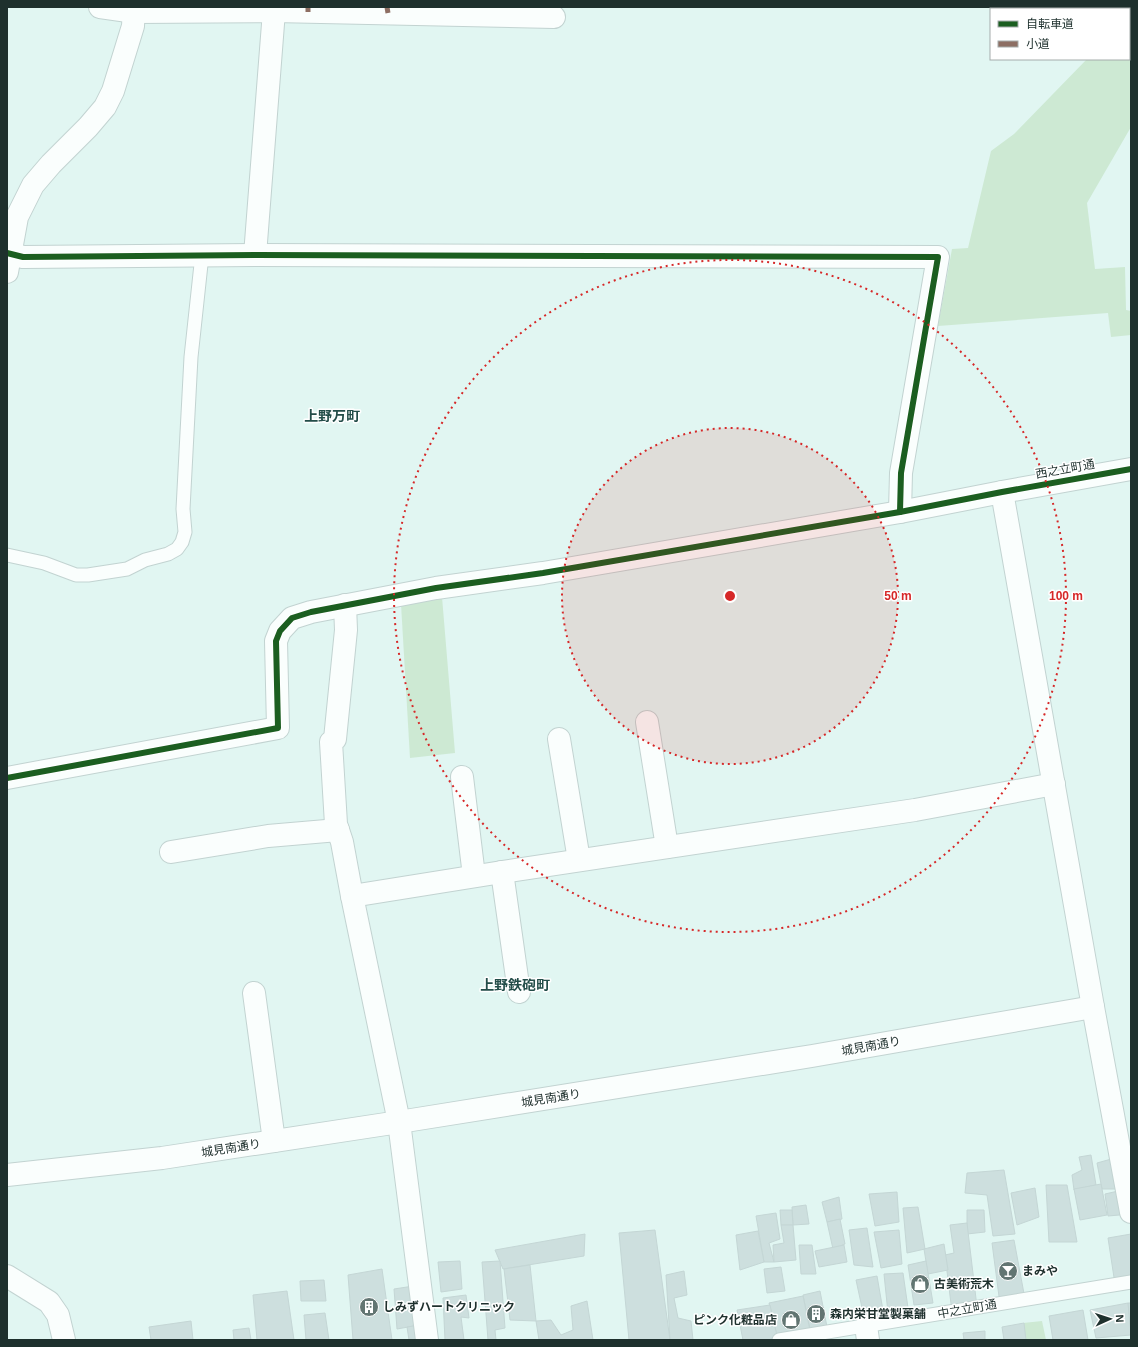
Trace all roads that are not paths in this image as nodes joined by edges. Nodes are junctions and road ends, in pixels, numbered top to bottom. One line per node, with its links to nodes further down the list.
1 (100, 7): 2 (street)
2 (135, 10): 3 (street); 7 (street)
3 (274, 11): 4 (street); 6 (street)
4 (554, 17)
5 (202, 255): 6 (street); 7 (street); 11 (lane)
6 (255, 255): 10 (street)
7 (8, 260)
8 (1131, 468): 9 (street, 西之立町通)
9 (1002, 492): 10 (street, 西之立町通); 17 (street)
10 (900, 512): 12 (street, 西之立町通)
11 (7, 555)
12 (345, 605): 16 (street, 西之立町通); 18 (street)
13 (647, 722): 19 (street)
14 (559, 738): 21 (street)
15 (462, 777): 23 (street)
16 (7, 778)
17 (1054, 784): 19 (street); 27 (street)
18 (338, 830): 20 (street); 24 (street)
19 (667, 847): 21 (street)
20 (171, 852)
21 (579, 860): 22 (street)
22 (502, 872): 23 (street); 26 (street)
23 (474, 876): 24 (street)
24 (352, 896): 28 (street)
25 (254, 992): 29 (street)
26 (519, 992)
27 (1093, 1007): 28 (street, 城見南通り); 31 (street)
28 (399, 1122): 29 (street, 城見南通り); 36 (street)
29 (274, 1141): 30 (street, 城見南通り)
30 (7, 1175)
31 (1131, 1212)
32 (7, 1276): 35 (street)
33 (1131, 1282): 34 (lane, 中之立町通)
34 (867, 1333): 37 (lane, 中之立町通)
35 (64, 1340)
36 (427, 1340)
37 (778, 1340)

